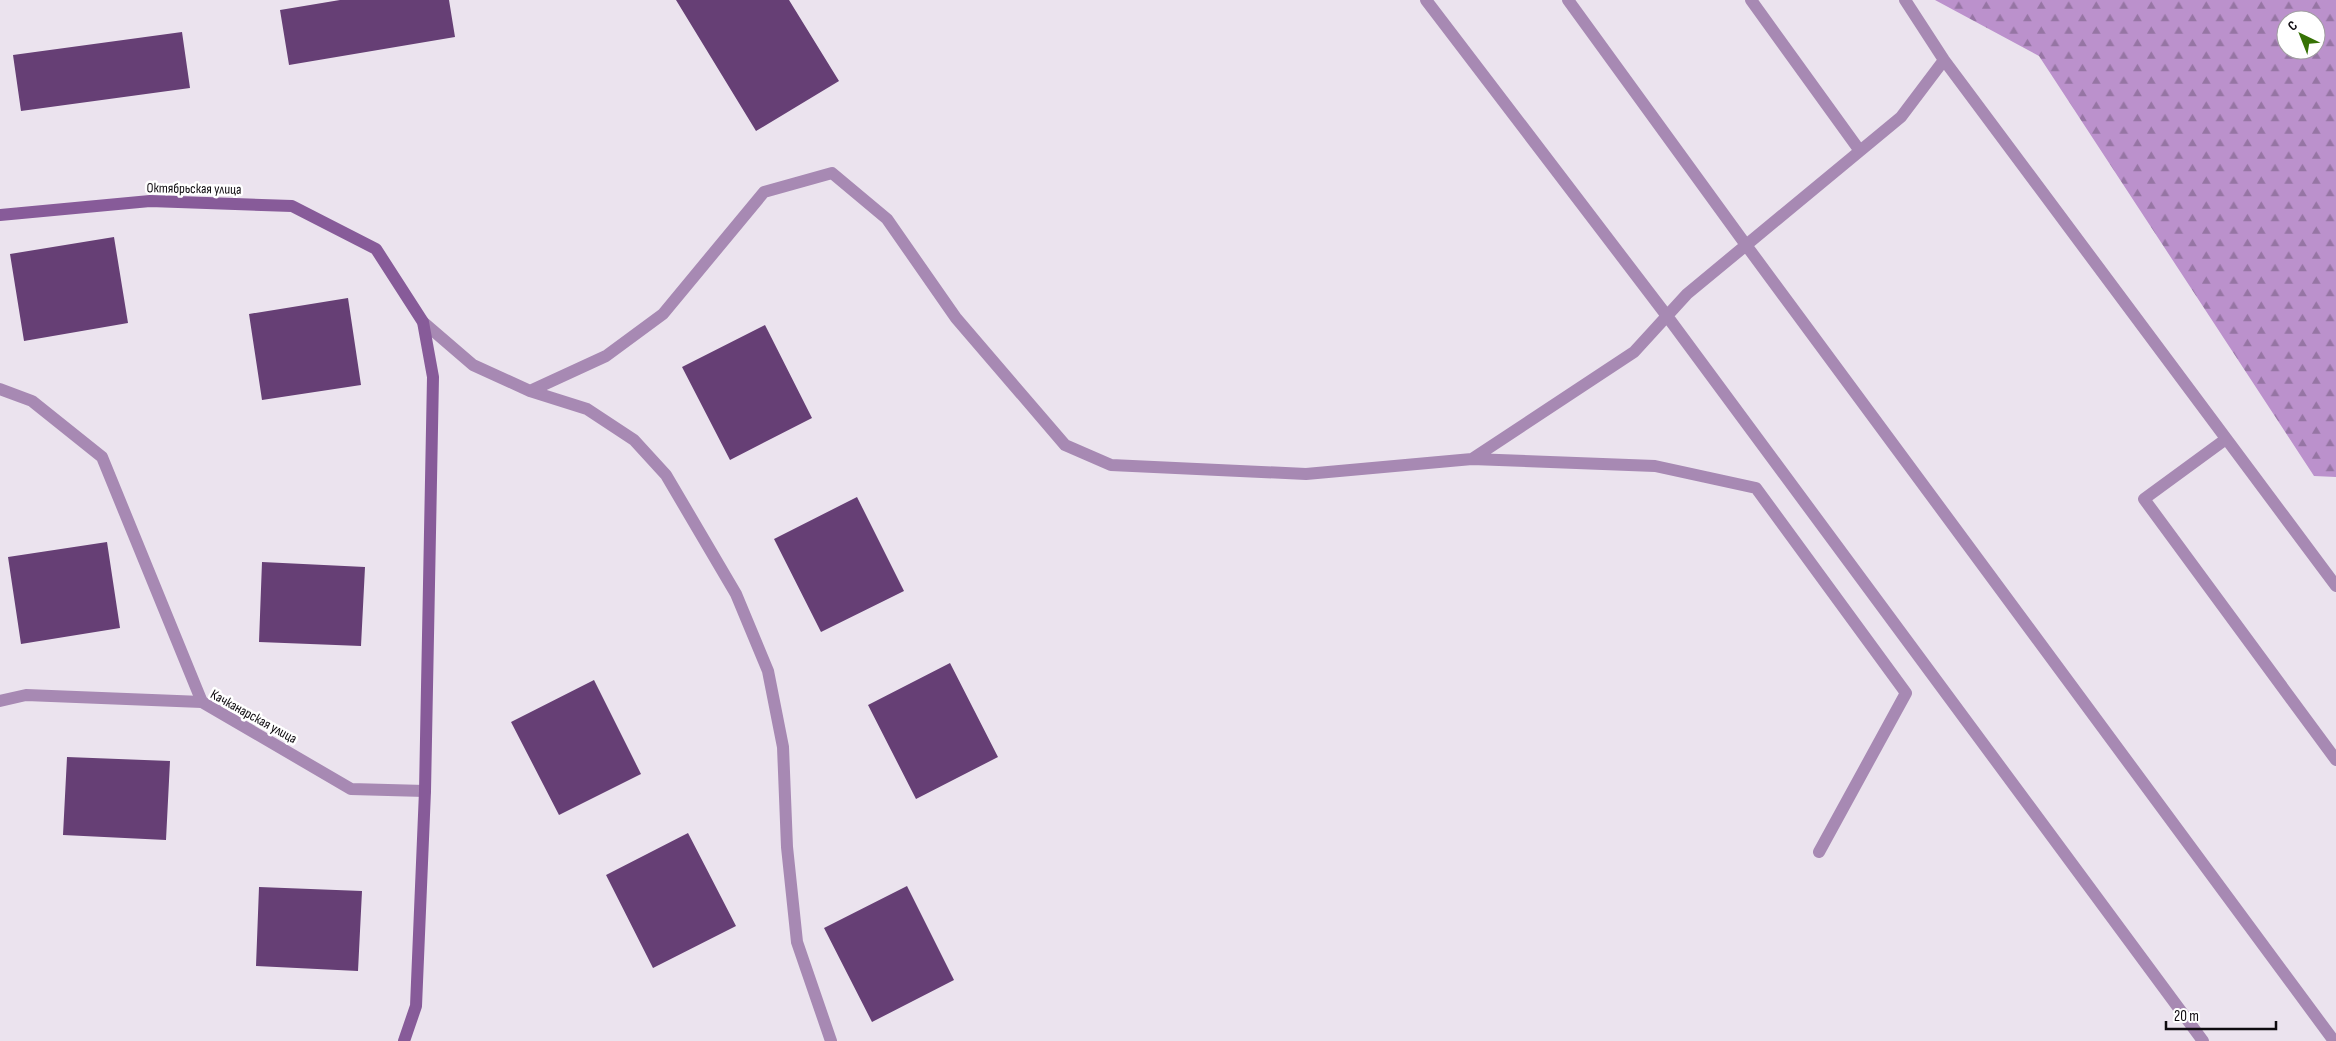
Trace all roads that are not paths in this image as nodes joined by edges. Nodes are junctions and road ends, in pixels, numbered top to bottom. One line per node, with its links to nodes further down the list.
1 (1426, 0): 9 (street)
2 (1568, 0): 8 (street)
3 (1751, 0): 6 (street)
4 (1905, 0): 5 (street)
5 (1944, 60): 6 (street); 13 (street)
6 (1860, 151): 8 (street)
7 (0, 215): 10 (street, Октябрьская улица)
8 (1746, 245): 9 (street); 24 (street)
9 (1667, 316): 14 (street); 23 (street)
10 (423, 322): 12 (street); 19 (street)
11 (0, 389): 17 (street)
12 (530, 391): 14 (street); 22 (street)
13 (2226, 439): 15 (street); 18 (street)
14 (1472, 459): 20 (street)
15 (2336, 586)
16 (0, 701): 17 (street, Качканарская улица)
17 (202, 702): 19 (street, Качканарская улица)
18 (2336, 760)
19 (424, 791): 21 (street)
20 (1819, 852)
21 (404, 1041)
22 (830, 1041)
23 (2203, 1041)
24 (2334, 1041)

